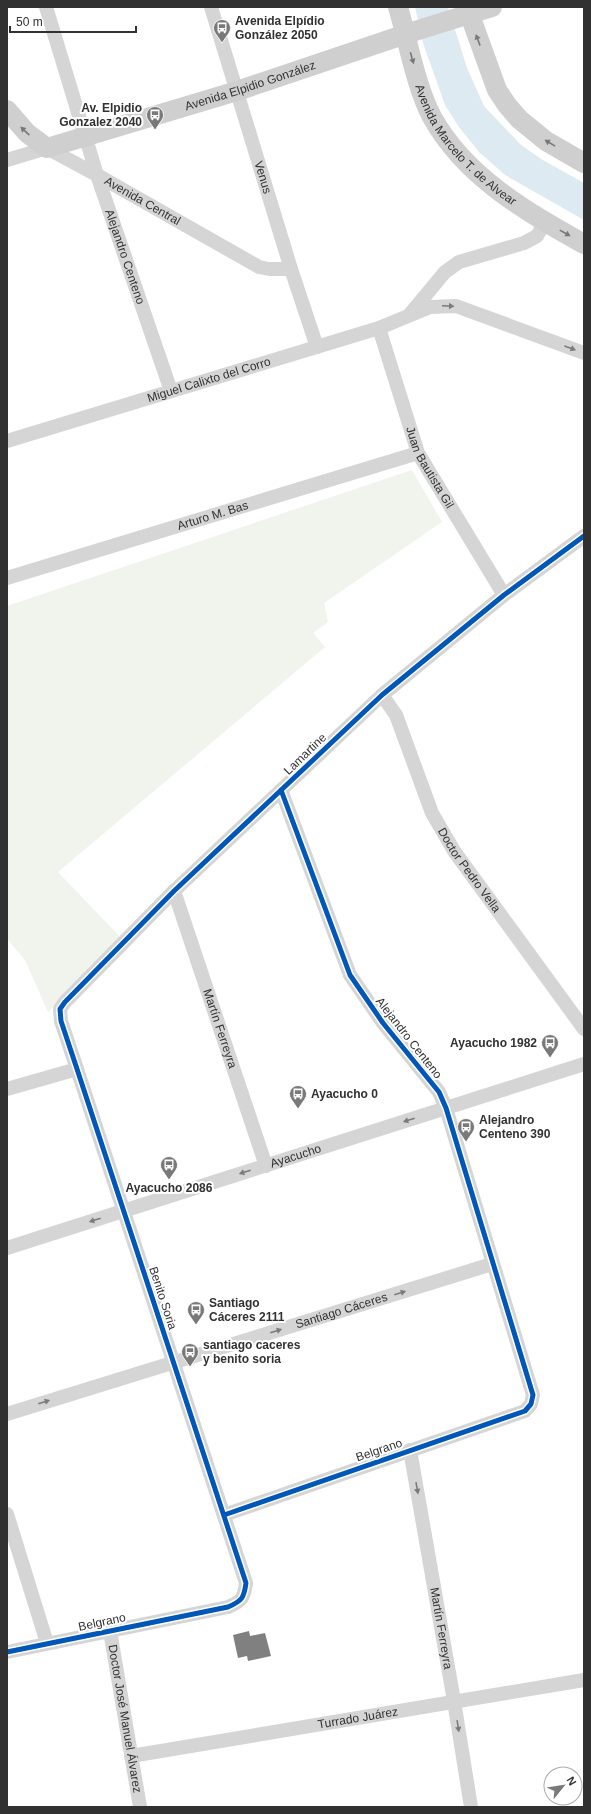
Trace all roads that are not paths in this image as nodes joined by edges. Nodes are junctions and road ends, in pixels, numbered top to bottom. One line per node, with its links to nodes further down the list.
1 (46, 7): 9 (street, Alejandro Centeno)
2 (211, 7): 7 (street, Venus)
3 (398, 7): 6 (main road, Avenida Marcelo T. de Alvear)
4 (492, 7): 5 (main road, Avenida Elpidio González)
5 (465, 13): 6 (main road, Avenida Elpidio González); 12 (main road, one-way to 5)
6 (410, 32): 7 (main road, Avenida Elpidio González); 14 (main road, Avenida Marcelo T. de Alvear, one-way to 14)
7 (237, 91): 9 (main road, Avenida Elpidio González); 16 (street, Venus)
8 (7, 110): 10 (main road, Avenida Central, one-way to 8)
9 (86, 137): 10 (main road, Avenida Elpidio González); 13 (street, Alejandro Centeno)
10 (47, 148): 11 (street, Avenida Elpidio González); 13 (street, Avenida Central)
11 (7, 160)
12 (584, 163)
13 (97, 175): 16 (street, Avenida Central); 21 (street, Alejandro Centeno)
14 (545, 222): 15 (main road, Avenida Marcelo T. de Alvear, one-way to 15); 17 (street, Miguel Calixto del Corro)
15 (584, 244)
16 (291, 269): 19 (street, Venus)
17 (410, 314): 18 (street, Miguel Calixto del Corro); 20 (street, Miguel Calixto del Corro, one-way to 20)
18 (378, 328): 19 (street, Miguel Calixto del Corro); 23 (street, Juan Bautista Gil)
19 (317, 347): 21 (street, Miguel Calixto del Corro)
20 (584, 353)
21 (171, 391): 22 (street, Miguel Calixto del Corro)
22 (7, 441)
23 (418, 453): 25 (street, Arturo M. Bas); 26 (street, Juan Bautista Gil)
24 (584, 537): 26 (street, Lamartine)
25 (7, 578)
26 (504, 595): 27 (street, Lamartine)
27 (382, 695): 28 (street, Lamartine); 31 (street, Doctor Pedro Vella)
28 (281, 790): 29 (street, Lamartine); 35 (street, Alejandro Centeno)
29 (174, 891): 30 (street, Lamartine); 36 (street, Martín Ferreyra)
30 (60, 1009): 33 (street, Benito Soria)
31 (584, 1028)
32 (584, 1064): 35 (street, Ayacucho)
33 (77, 1069): 34 (street); 37 (street, Benito Soria)
34 (7, 1089)
35 (446, 1108): 36 (street, Ayacucho, one-way to 36); 39 (street, Alejandro Centeno)
36 (266, 1166): 37 (street, Ayacucho, one-way to 37)
37 (123, 1211): 38 (street, Ayacucho, one-way to 38); 40 (street, Benito Soria)
38 (7, 1248)
39 (492, 1264): 40 (street, Santiago Cáceres, one-way to 39); 41 (street, Alejandro Centeno)
40 (173, 1362): 42 (street, Santiago Cáceres, one-way to 40); 45 (street, Benito Soria)
41 (533, 1395): 43 (street, Belgrano)
42 (7, 1414)
43 (410, 1450): 45 (street, Belgrano); 51 (street, Martín Ferreyra, one-way to 51)
44 (7, 1514): 48 (street)
45 (224, 1514): 46 (street, Benito Soria)
46 (244, 1594): 47 (street, Belgrano)
47 (110, 1631): 48 (street, Belgrano); 52 (street, Doctor José Manuel Álvarez)
48 (47, 1644): 49 (street, Belgrano)
49 (7, 1652)
50 (584, 1680): 51 (street, Turrado Juárez)
51 (454, 1701): 52 (street, Turrado Juárez); 54 (street, Martín Ferreyra, one-way to 54)
52 (131, 1756): 53 (street, Doctor José Manuel Álvarez)
53 (140, 1807)
54 (471, 1807)

